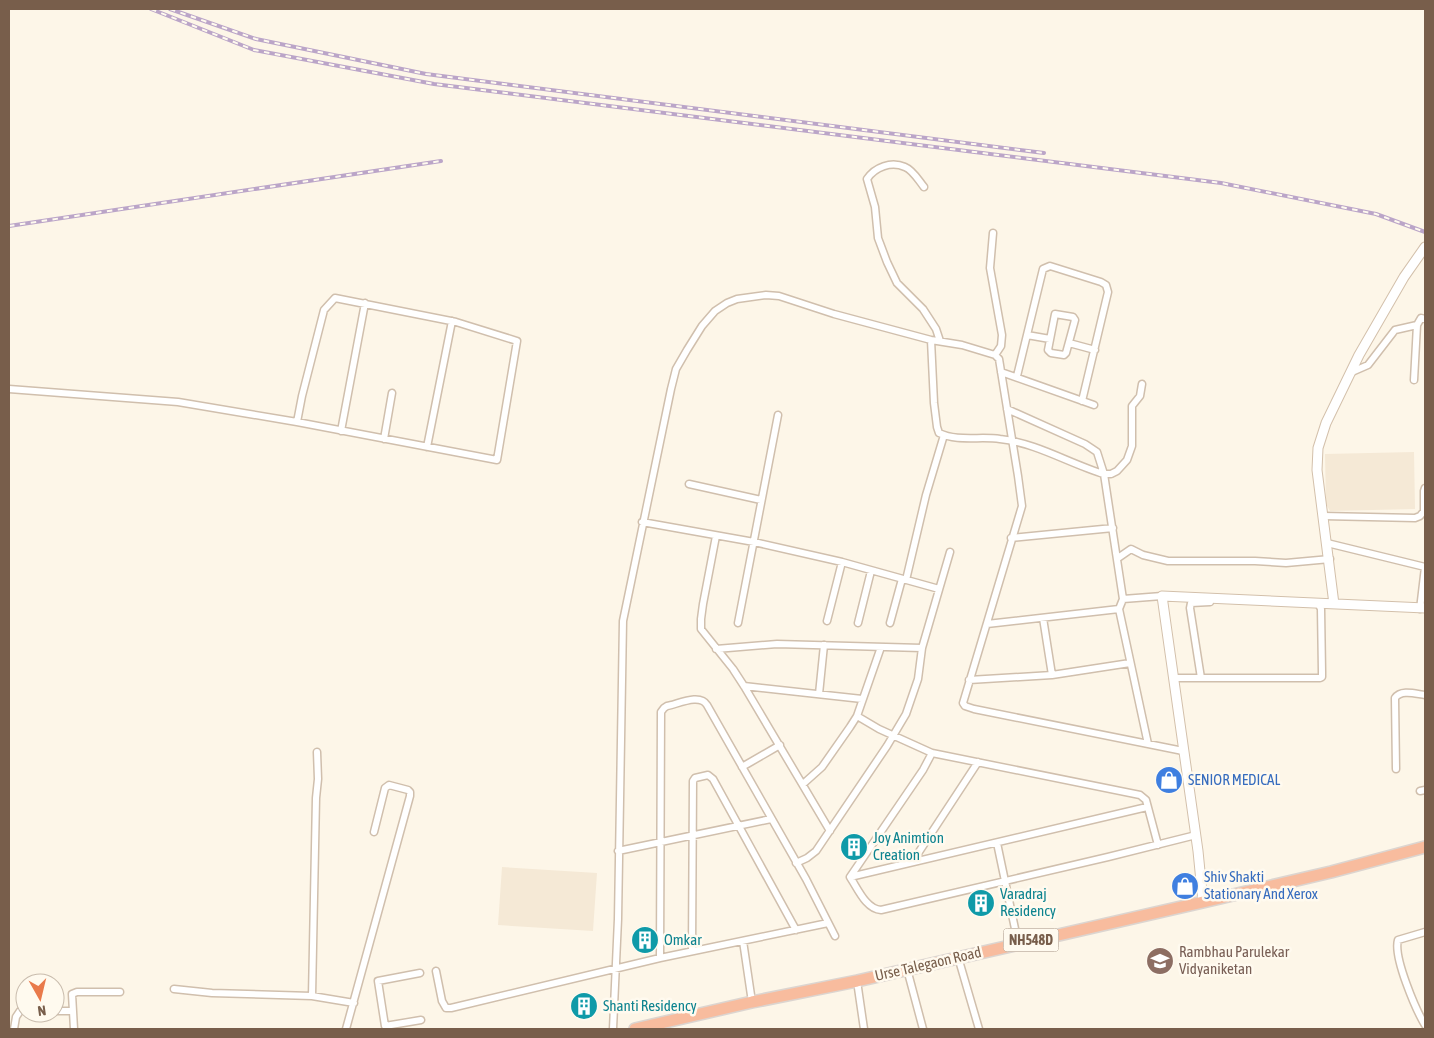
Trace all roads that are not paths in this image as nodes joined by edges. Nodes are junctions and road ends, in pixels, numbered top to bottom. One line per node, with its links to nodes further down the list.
1 (924, 187): 12 (street)
2 (993, 233): 15 (street)
3 (1425, 247): 17 (street)
4 (1425, 254): 17 (street)
5 (365, 302): 7 (street); 27 (street); 28 (street)
6 (1425, 319): 8 (street)
7 (452, 321): 32 (street); 32 (street)
8 (1417, 325): 17 (street); 19 (street)
9 (1027, 335): 10 (street); 14 (street); 18 (street)
10 (1050, 339): 13 (street); 13 (street)
11 (931, 340): 12 (street); 29 (street); 38 (street)
12 (940, 341): 15 (street)
13 (1069, 343): 14 (street)
14 (1095, 350): 23 (street)
15 (995, 355): 16 (street)
16 (1001, 372): 18 (street); 25 (street)
17 (1351, 374): 37 (street)
18 (1017, 376): 23 (street)
19 (1414, 380)
20 (1142, 384): 33 (street)
21 (9, 388): 27 (street)
22 (392, 393): 30 (street)
23 (1082, 401): 24 (street)
24 (1094, 405)
25 (1007, 409): 31 (street); 33 (street)
26 (778, 415): 36 (street)
27 (297, 422): 28 (street)
28 (342, 431): 30 (street)
29 (944, 435): 31 (street); 50 (street)
30 (384, 439): 32 (street)
31 (1012, 442): 33 (street); 41 (street)
32 (427, 447)
33 (1104, 474): 39 (street)
34 (689, 484): 36 (street)
35 (1425, 488): 37 (street)
36 (761, 500): 42 (street)
37 (1323, 516): 43 (street)
38 (642, 522): 40 (street); 100 (street)
39 (1113, 528): 41 (street); 45 (street)
40 (716, 536): 42 (street); 68 (street)
41 (1011, 538): 64 (street)
42 (754, 542): 47 (street); 61 (street)
43 (1327, 542): 46 (street); 48 (street)
44 (950, 552): 51 (street)
45 (1118, 558): 46 (street); 53 (street)
46 (1330, 559): 56 (street)
47 (842, 562): 49 (street); 60 (street)
48 (1425, 567): 58 (street)
49 (871, 571): 50 (street); 62 (street)
50 (904, 579): 51 (street); 63 (street)
51 (939, 589): 67 (street)
52 (1162, 596): 53 (street); 54 (street); 71 (street)
53 (1123, 598): 57 (street)
54 (1318, 603): 56 (street); 72 (street)
55 (1288, 604): 72 (street)
56 (1334, 604): 58 (street)
57 (1119, 609): 59 (street); 69 (street)
58 (1423, 609)
59 (1043, 618): 64 (street); 70 (street)
60 (827, 621)
61 (738, 623)
62 (858, 623)
63 (890, 623)
64 (987, 624): 73 (street)
65 (824, 645): 66 (street); 68 (street); 75 (street)
66 (881, 647): 67 (street); 77 (street)
67 (922, 648): 79 (street)
68 (716, 649): 74 (street)
69 (1130, 663): 70 (street); 80 (street)
70 (1052, 674): 73 (street)
71 (1174, 678): 72 (street); 82 (street)
72 (1201, 678)
73 (969, 680): 80 (street)
74 (744, 686): 75 (street); 81 (street)
75 (819, 694): 77 (street)
76 (1425, 695): 87 (street)
77 (862, 699): 78 (street)
78 (857, 716): 79 (street); 88 (street)
79 (893, 736): 84 (street); 92 (street)
80 (1148, 744): 82 (street)
81 (780, 745): 86 (street); 88 (street)
82 (1182, 751): 94 (street)
83 (317, 752): 122 (street)
84 (932, 753): 85 (street); 103 (street)
85 (978, 762): 89 (street); 101 (street)
86 (742, 767): 90 (street); 96 (street)
87 (1396, 769)
88 (802, 784): 92 (street)
89 (1147, 807): 97 (street); 98 (street)
90 (771, 819): 91 (street); 102 (street)
91 (738, 826): 95 (street); 95 (street); 107 (street)
92 (830, 831): 102 (street)
93 (374, 832): 124 (street)
94 (1196, 835): 98 (street); 105 (street)
95 (692, 836): 96 (street); 112 (street)
96 (660, 843): 100 (street); 114 (street)
97 (997, 843): 101 (street); 104 (street)
98 (1158, 844): 104 (street)
99 (1425, 849): 105 (highway, Urse Talegaon Road / NH548D)
100 (618, 852): 115 (street)
101 (913, 861): 103 (street)
102 (796, 863): 106 (street)
103 (850, 877): 104 (street)
104 (1006, 881): 111 (street)
105 (1203, 902): 111 (highway, Urse Talegaon Road / NH548D)
106 (828, 924): 107 (street); 109 (street)
107 (796, 930): 110 (street)
108 (1425, 932): 128 (street)
109 (835, 936)
110 (743, 941): 112 (street); 123 (street)
111 (1018, 943): 113 (highway, Urse Talegaon Road / NH548D)
112 (692, 951): 114 (street)
113 (958, 956): 116 (highway, Urse Talegaon Road / NH548D); 136 (street)
114 (660, 958): 115 (street)
115 (615, 969): 117 (street); 132 (street)
116 (907, 969): 119 (highway, Urse Talegaon Road / NH548D); 135 (street)
117 (436, 971)
118 (420, 973): 129 (street)
119 (857, 980): 123 (highway, Urse Talegaon Road / NH548D); 134 (street)
120 (174, 989): 122 (street)
121 (120, 992): 126 (street)
122 (312, 996): 124 (street)
123 (752, 1002): 133 (highway, Urse Talegaon Road / NH548D)
124 (354, 1003): 131 (street)
125 (65, 1012): 126 (street)
126 (73, 1012): 130 (street)
127 (421, 1020): 129 (street)
128 (1425, 1025)
129 (385, 1027)
130 (74, 1029)
131 (346, 1029)
132 (613, 1029)
133 (635, 1029)
134 (864, 1029)
135 (923, 1029)
136 (979, 1029)

